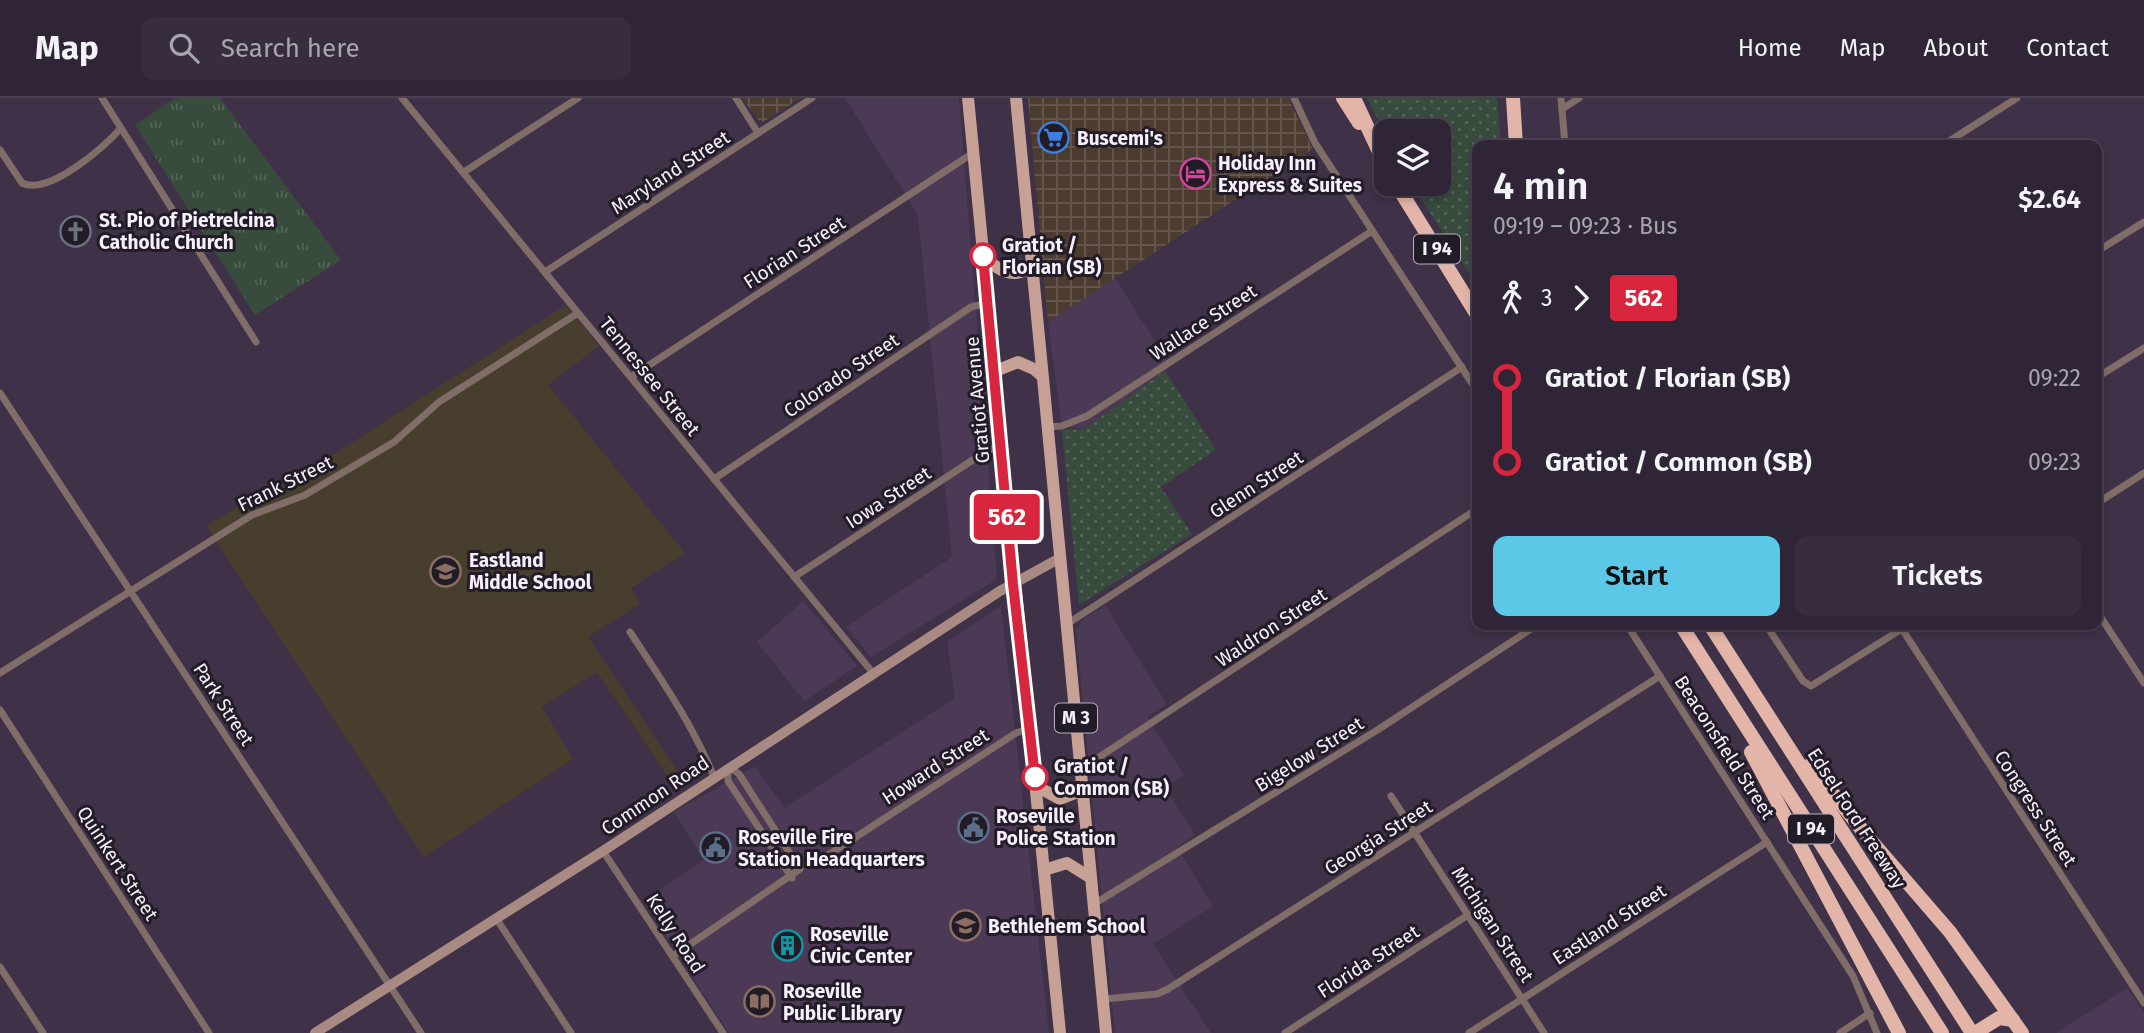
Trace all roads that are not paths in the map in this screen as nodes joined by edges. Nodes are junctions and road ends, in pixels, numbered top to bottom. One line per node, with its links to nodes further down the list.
1 (102, 98): 16 (street)
2 (402, 98): 24 (street, Tennessee Street)
3 (578, 98): 24 (street)
4 (736, 98): 17 (street)
5 (812, 98): 17 (street, Maryland Street)
6 (968, 98): 23 (main road, Gratiot Avenue / M 3)
7 (1016, 98): 30 (main road, M 3)
8 (1294, 98): 27 (street)
9 (1343, 98): 21 (highway)
10 (1354, 98): 21 (highway)
11 (1513, 98): 18 (highway)
12 (1561, 98): 15 (street)
13 (1579, 98): 15 (street)
14 (2017, 98): 20 (street)
15 (1562, 109): 19 (street)
16 (121, 128): 22 (street); 35 (street)
17 (758, 133): 31 (street, Maryland Street)
18 (1516, 140)
19 (1565, 140)
20 (1951, 140)
21 (1374, 145)
22 (0, 150)
23 (973, 153): 29 (main road, Gratiot Avenue / M 3); 41 (street, Florian Street)
24 (464, 173): 31 (street, Tennessee Street)
25 (1402, 196): 33 (highway, I 94)
26 (2144, 222): 28 (street)
27 (1373, 231): 37 (street); 44 (street, Wallace Street)
28 (2102, 248)
29 (983, 256): 30 (main road); 32 (main road, Gratiot Avenue / M 3)
30 (1031, 267): 40 (main road, M 3)
31 (545, 272): 34 (street, Tennessee Street)
32 (987, 303): 38 (main road, Gratiot Avenue / M 3); 47 (street, Colorado Street)
33 (1472, 308)
34 (578, 313): 41 (street, Tennessee Street); 53 (street, Frank Street)
35 (256, 342)
36 (2144, 348): 39 (street)
37 (1462, 367): 42 (street); 55 (street, Glenn Street)
38 (993, 372): 40 (main road); 45 (main road, Gratiot Avenue / M 3)
39 (2102, 374)
40 (1042, 376): 44 (main road, M 3)
41 (631, 377): 47 (street, Tennessee Street)
42 (1472, 383)
43 (0, 393): 53 (street, Park Street)
44 (1046, 427): 50 (main road, M 3)
45 (1000, 446): 51 (street, Iowa Street); 52 (main road, Gratiot Avenue / M 3)
46 (2144, 473): 48 (street)
47 (714, 479): 51 (street, Tennessee Street)
48 (2102, 499)
49 (1472, 512): 73 (street, Waldron Street)
50 (1060, 558): 52 (street, Common Road); 55 (main road, M 3)
51 (794, 577): 66 (street, Tennessee Street)
52 (1013, 584): 66 (street, Common Road); 71 (main road, Gratiot Avenue / M 3)
53 (130, 592): 65 (street, Frank Street); 90 (street, Park Street)
54 (2102, 619): 68 (street)
55 (1067, 624): 73 (main road, M 3)
56 (1529, 630): 85 (street, Bigelow Street)
57 (1631, 630): 67 (street, Beaconsfield Street)
58 (1678, 630): 109 (highway)
59 (1684, 630): 110 (highway, I 94)
60 (1713, 630): 70 (highway, Edsel Ford Freeway / I 94)
61 (1769, 630): 62 (street)
62 (1900, 630)
63 (1907, 630): 93 (street, Congress Street)
64 (631, 632): 74 (street)
65 (0, 673)
66 (873, 673): 72 (street, Common Road)
67 (1660, 676): 78 (street, Georgia Street); 79 (street, Beaconsfield Street)
68 (2144, 683)
69 (0, 710): 97 (street, Quinkert Street)
70 (1767, 713): 95 (highway); 111 (highway, Edsel Ford Freeway / I 94)
71 (1031, 728): 75 (main road, Gratiot Avenue / M 3); 81 (street, Howard Street)
72 (728, 767): 74 (street, Common Road); 83 (street); 83 (street)
73 (1081, 769): 76 (main road, M 3)
74 (714, 777): 80 (street, Common Road)
75 (1036, 786): 76 (main road); 82 (main road, Gratiot Avenue / M 3)
76 (1083, 790): 84 (main road, M 3)
77 (1391, 796): 78 (street, Michigan Street)
78 (1415, 832): 86 (street, Michigan Street); 91 (street, Georgia Street)
79 (1767, 842): 92 (street, Eastland Street); 94 (street, Beaconsfield Street)
80 (603, 850): 87 (street, Common Road); 88 (street, Kelly Road)
81 (822, 859)
82 (1044, 870): 84 (main road); 102 (main road, Gratiot Avenue / M 3)
83 (792, 878): 88 (street)
84 (1091, 878): 85 (main road, M 3)
85 (1093, 905): 91 (main road, M 3)
86 (1468, 915): 92 (street, Michigan Street); 104 (street, Florida Street)
87 (496, 918): 90 (street, Common Road); 100 (street)
88 (673, 956): 101 (street, Kelly Road)
89 (0, 967): 96 (street)
90 (390, 985): 98 (street, Common Road); 99 (street, Park Street)
91 (1104, 999): 103 (main road, M 3)
92 (1522, 999): 105 (street, Eastland Street); 106 (street, Michigan Street)
93 (2144, 1003)
94 (1870, 1013): 107 (street); 108 (street, Beaconsfield Street)
95 (2013, 1020): 111 (highway); 112 (highway)
96 (44, 1033)
97 (209, 1033)
98 (315, 1033)
99 (421, 1033)
100 (571, 1033)
101 (723, 1033)
102 (1060, 1033)
103 (1106, 1033)
104 (1285, 1033)
105 (1469, 1033)
106 (1544, 1033)
107 (1840, 1033)
108 (1877, 1033)
109 (1899, 1033)
110 (1942, 1033)
111 (1973, 1033)
112 (2022, 1033)

